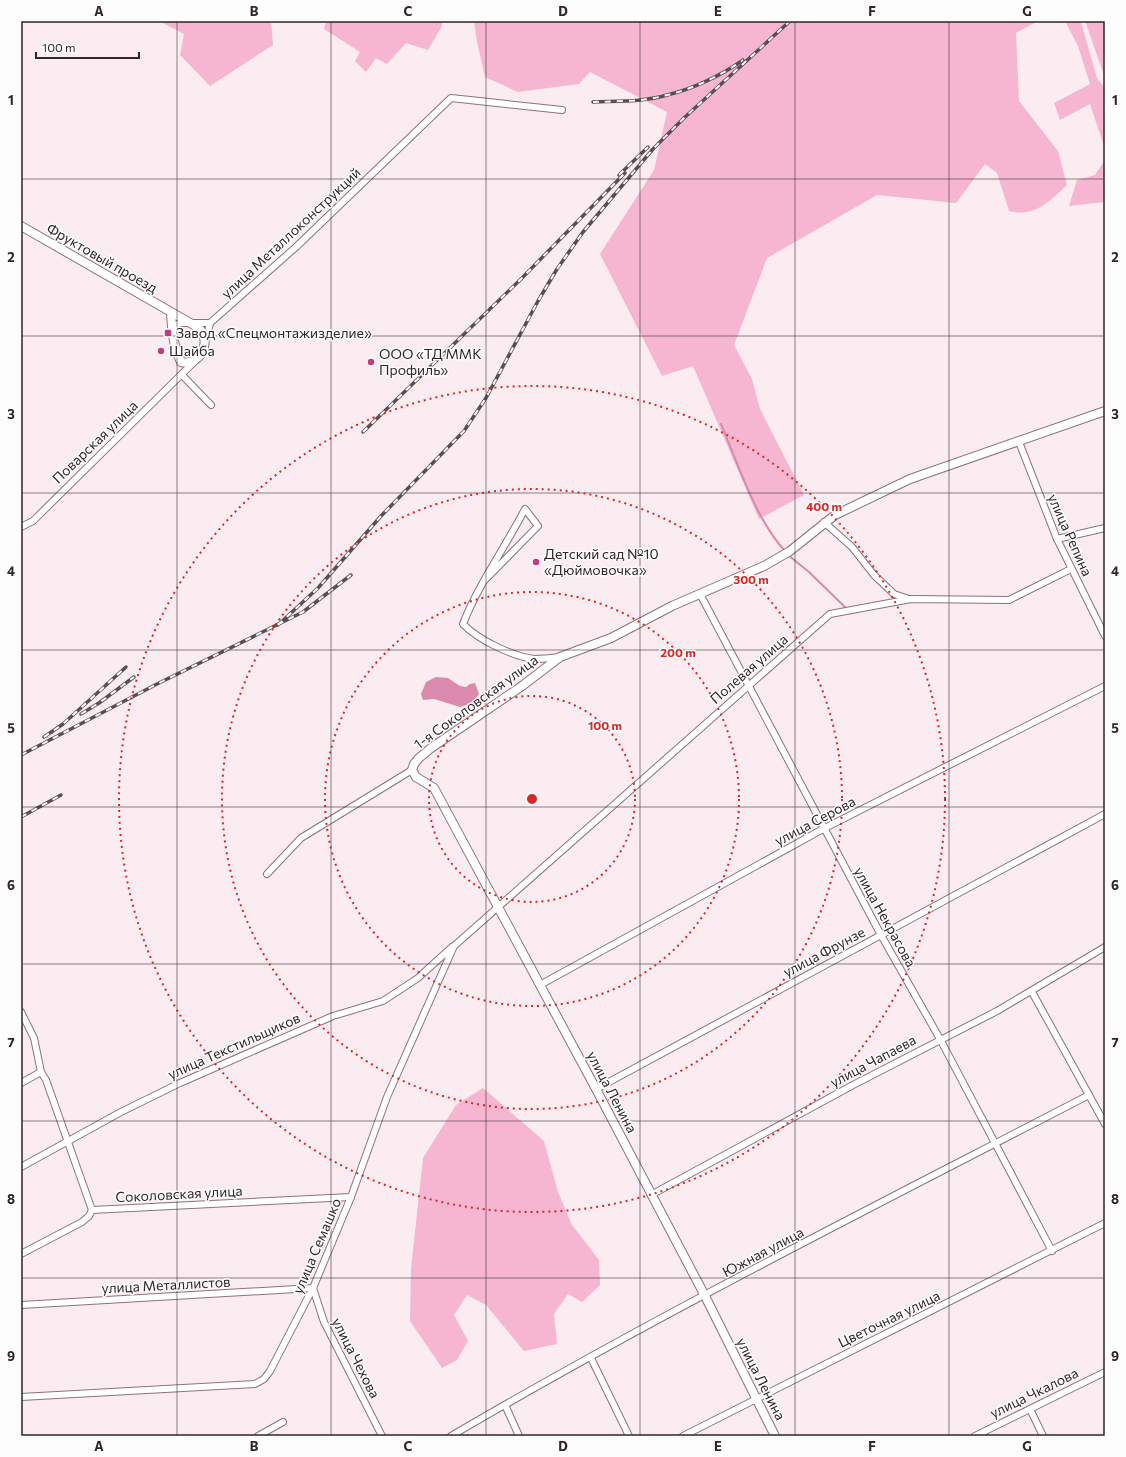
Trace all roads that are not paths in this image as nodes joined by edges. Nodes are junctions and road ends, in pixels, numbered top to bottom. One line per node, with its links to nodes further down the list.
1 (562, 110): 5 (street, улица Металлоконструкций)
2 (21, 226): 3 (street, Фруктовый проезд)
3 (171, 312): 4 (street, Фруктовый проезд); 6 (street)
4 (192, 323): 5 (street); 6 (street); 7 (street)
5 (210, 323): 7 (street)
6 (172, 327): 9 (street)
7 (206, 340): 8 (street)
8 (196, 360): 9 (street); 10 (street, Поварская улица)
9 (181, 362): 10 (street)
10 (184, 374): 11 (street); 15 (street, Поварская улица)
11 (211, 405)
12 (1105, 411): 13 (street, 1-я Соколовская улица)
13 (1019, 442): 14 (street, 1-я Соколовская улица); 17 (street, улица Репина)
14 (824, 522): 20 (street, 1-я Соколовская улица); 21 (street)
15 (21, 527)
16 (1105, 528): 17 (street)
17 (1057, 539): 18 (street, улица Репина)
18 (1073, 573): 21 (street, Полевая улица); 22 (street, улица Репина)
19 (484, 581): 19 (street); 23 (street)
20 (700, 594): 23 (street, 1-я Соколовская улица); 24 (street, улица Некрасова)
21 (911, 599): 24 (street, Полевая улица)
22 (1105, 636)
23 (560, 657): 26 (street, 1-я Соколовская улица)
24 (747, 686): 28 (street, улица Некрасова); 30 (street, Полевая улица)
25 (1105, 686): 28 (street, улица Серова)
26 (412, 770): 29 (street, 1-я Соколовская улица); 30 (street, улица Ленина)
27 (1105, 814): 31 (street, улица Фрунзе)
28 (823, 829): 31 (street, улица Некрасова); 34 (street, улица Серова)
29 (267, 874)
30 (498, 908): 32 (street, улица Семашко); 34 (street, улица Ленина)
31 (880, 935): 37 (street, улица Некрасова); 40 (street, улица Фрунзе)
32 (454, 946): 43 (street, улица Текстильщиков); 47 (street, улица Семашко)
33 (1105, 947): 35 (street, улица Чапаева)
34 (540, 984): 40 (street, улица Ленина)
35 (1032, 992): 37 (street, улица Чапаева); 41 (street)
36 (21, 1012): 38 (street)
37 (940, 1039): 44 (street, улица Некрасова); 46 (street, улица Чапаева)
38 (40, 1072): 39 (street); 43 (street)
39 (21, 1082)
40 (596, 1089): 46 (street, улица Ленина)
41 (1089, 1095): 42 (street); 44 (street, Южная улица)
42 (1105, 1124)
43 (68, 1142): 45 (street, улица Текстильщиков); 48 (street)
44 (994, 1144): 50 (street, улица Некрасова); 53 (street, Южная улица)
45 (21, 1167)
46 (651, 1195): 53 (street, улица Ленина)
47 (351, 1197): 48 (street, Соколовская улица); 52 (street, улица Семашко)
48 (92, 1210): 51 (street)
49 (1105, 1223): 50 (street, Цветочная улица)
50 (1052, 1251): 58 (street, Цветочная улица)
51 (21, 1254)
52 (313, 1288): 54 (street, улица Металлистов); 57 (street, улица Семашко); 63 (street, улица Чехова)
53 (705, 1296): 55 (street, Южная улица); 58 (street, улица Ленина)
54 (21, 1305)
55 (591, 1358): 59 (street, Южная улица); 66 (street)
56 (1105, 1372): 60 (street, улица Чкалова)
57 (21, 1397)
58 (756, 1398): 67 (street, Цветочная улица); 68 (street, улица Ленина)
59 (504, 1405): 64 (street, Южная улица); 65 (street)
60 (1030, 1409): 69 (street, улица Чкалова); 70 (street)
61 (283, 1422): 62 (street)
62 (258, 1436)
63 (382, 1436)
64 (451, 1436)
65 (519, 1436)
66 (629, 1436)
67 (683, 1436)
68 (775, 1436)
69 (974, 1436)
70 (1043, 1436)

